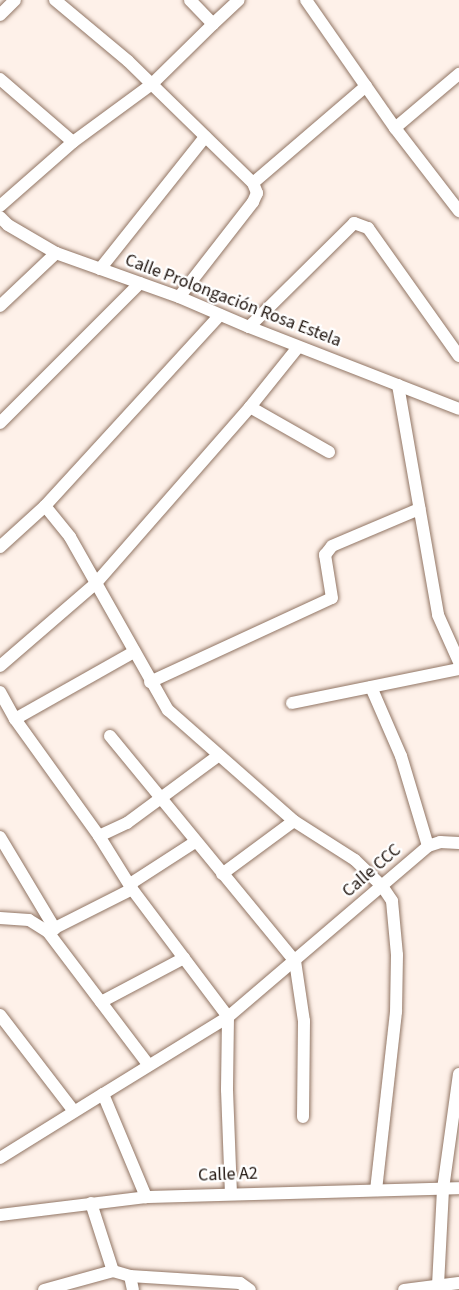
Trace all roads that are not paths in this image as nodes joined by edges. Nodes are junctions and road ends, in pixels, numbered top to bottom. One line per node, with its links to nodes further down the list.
1 (15, 0): 6 (street)
2 (55, 0): 10 (street)
3 (190, 0): 7 (street)
4 (238, 0): 7 (street)
5 (306, 0): 11 (street)
6 (0, 15)
7 (213, 24): 10 (street)
8 (0, 79): 14 (street)
9 (457, 81): 12 (street)
10 (152, 84): 13 (street); 14 (street)
11 (366, 86): 12 (street); 15 (street)
12 (395, 128): 17 (street)
13 (205, 137): 15 (street); 20 (street)
14 (73, 142): 16 (street)
15 (253, 183): 22 (street)
16 (0, 207)
17 (459, 211)
18 (0, 217): 19 (street, Calle Prolongación Rosa Estela)
19 (56, 253): 20 (street, Calle Prolongación Rosa Estela); 23 (street)
20 (100, 269): 21 (street, Calle Prolongación Rosa Estela)
21 (140, 283): 22 (street, Calle Prolongación Rosa Estela); 31 (street)
22 (179, 297): 24 (street, Calle Prolongación Rosa Estela)
23 (0, 306)
24 (220, 315): 25 (street, Calle Prolongación Rosa Estela); 33 (street)
25 (249, 327): 26 (street, Calle Prolongación Rosa Estela); 27 (street)
26 (298, 346): 28 (street, Calle Prolongación Rosa Estela); 29 (street)
27 (459, 356)
28 (398, 385): 30 (street, Calle Prolongación Rosa Estela); 34 (street)
29 (250, 407): 32 (street); 36 (street)
30 (459, 409)
31 (0, 423)
32 (329, 452)
33 (45, 506): 35 (street); 36 (street)
34 (419, 509): 38 (street); 41 (street)
35 (0, 547)
36 (96, 583): 37 (street); 39 (street)
37 (134, 652): 41 (street); 45 (street)
38 (459, 662)
39 (0, 666)
40 (459, 669): 42 (street)
41 (150, 682): 47 (street)
42 (371, 687): 44 (street); 54 (street)
43 (0, 692): 45 (street)
44 (292, 703)
45 (15, 719): 50 (street)
46 (110, 736): 48 (street)
47 (218, 756): 48 (street); 49 (street)
48 (160, 798): 50 (street); 52 (street)
49 (294, 821): 55 (street); 56 (street)
50 (99, 836): 57 (street)
51 (0, 837): 59 (street)
52 (195, 842): 55 (street); 57 (street)
53 (459, 843): 54 (street, Calle CCC)
54 (428, 846): 56 (street, Calle CCC)
55 (222, 874): 61 (street)
56 (382, 886): 61 (street, Calle CCC); 73 (street)
57 (131, 887): 59 (street); 60 (street)
58 (1, 916): 59 (street)
59 (52, 930): 62 (street)
60 (184, 958): 62 (street); 64 (street)
61 (295, 961): 64 (street, Calle CCC); 69 (street)
62 (101, 1002): 65 (street)
63 (0, 1015): 68 (street)
64 (228, 1017): 65 (street, Calle CCC); 74 (street)
65 (148, 1064): 67 (street, Calle CCC)
66 (459, 1074): 71 (street)
67 (103, 1094): 68 (street, Calle CCC); 75 (street)
68 (73, 1110): 70 (street, Calle CCC)
69 (303, 1118)
70 (0, 1158)
71 (443, 1188): 72 (street, Calle A2); 73 (street, Calle A2); 81 (street)
72 (459, 1188)
73 (376, 1190): 74 (street, Calle A2)
74 (231, 1192): 75 (street, Calle A2)
75 (146, 1197): 76 (street, Calle A2)
76 (91, 1203): 77 (street, Calle A2); 78 (street)
77 (0, 1215)
78 (113, 1271): 79 (street); 82 (street)
79 (130, 1276): 84 (street); 85 (street)
80 (459, 1283): 81 (street)
81 (438, 1285): 86 (street)
82 (67, 1286): 83 (street)
83 (44, 1290)
84 (133, 1290)
85 (250, 1290)
86 (404, 1290)

